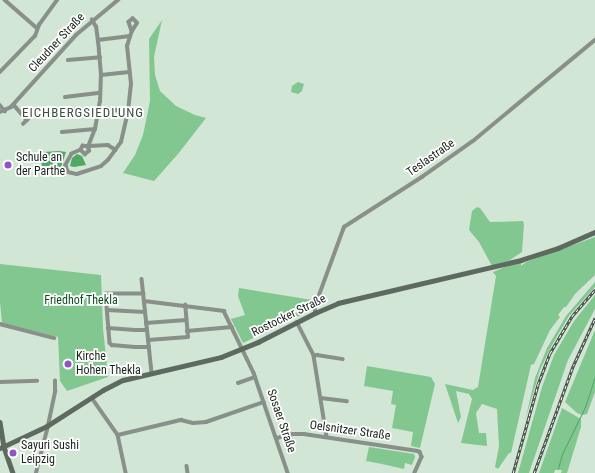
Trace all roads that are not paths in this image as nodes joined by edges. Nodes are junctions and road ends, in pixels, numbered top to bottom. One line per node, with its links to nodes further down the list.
1 (5, 0): 5 (street)
2 (57, 0): 5 (street)
3 (118, 0): 4 (street, Cleudner Straße)
4 (92, 20): 8 (street); 18 (street, Cleudner Straße)
5 (37, 28): 12 (street)
6 (132, 30): 7 (street)
7 (130, 36): 8 (street); 13 (street)
8 (98, 40): 10 (street)
9 (595, 40): 39 (street, Teslastraße)
10 (100, 57): 11 (street); 14 (street)
11 (68, 60)
12 (0, 72)
13 (129, 72): 14 (street); 19 (street)
14 (101, 75): 15 (street)
15 (100, 93): 16 (street); 23 (street)
16 (65, 97)
17 (0, 104): 20 (street)
18 (14, 105): 20 (street, Cleudner Straße); 24 (street)
19 (128, 109): 23 (street); 29 (street)
20 (5, 111): 21 (street, Cleudner Straße)
21 (0, 112)
22 (35, 112): 24 (street)
23 (98, 112): 26 (street)
24 (27, 120): 25 (street)
25 (23, 124)
26 (95, 129): 27 (street); 28 (street)
27 (62, 132)
28 (89, 147): 29 (street); 30 (street)
29 (116, 150): 30 (street)
30 (68, 172): 31 (street)
31 (41, 173)
32 (595, 232): 39 (main road, Rostocker Straße)
33 (142, 279): 34 (street)
34 (144, 294): 35 (street); 37 (street)
35 (144, 301): 36 (street); 38 (street)
36 (184, 305): 40 (street); 44 (street, Sosaer Straße)
37 (107, 310): 38 (street); 45 (street)
38 (145, 312): 42 (street)
39 (315, 313): 41 (main road, Rostocker Straße)
40 (186, 320): 42 (street); 47 (street)
41 (297, 322): 51 (main road, Rostocker Straße); 52 (street)
42 (146, 323): 46 (street)
43 (0, 324): 48 (street)
44 (232, 327): 47 (street); 51 (street, Sosaer Straße)
45 (108, 328): 46 (street); 50 (street)
46 (147, 330): 49 (street)
47 (187, 331): 49 (street)
48 (54, 338)
49 (148, 340): 50 (street)
50 (149, 347): 54 (street)
51 (243, 349): 54 (main road, Rostocker Straße); 55 (street, Sosaer Straße)
52 (314, 356): 53 (street); 61 (street)
53 (343, 359)
54 (152, 373): 60 (main road, Rostocker Straße)
55 (255, 377): 59 (street, Sosaer Straße); 63 (street, Sosaer Straße)
56 (37, 381): 58 (street)
57 (55, 381): 65 (street)
58 (0, 382)
59 (238, 383)
60 (92, 398): 65 (main road, Rostocker Straße); 66 (street)
61 (321, 398): 62 (street); 67 (street)
62 (347, 401)
63 (264, 402): 66 (street); 68 (street, Sosaer Straße)
64 (0, 422): 69 (main road)
65 (48, 426): 69 (main road, Rostocker Straße); 72 (street)
66 (118, 435): 73 (street)
67 (327, 437): 68 (street, Oelsnitzer Straße); 76 (street, Oelsnitzer Straße)
68 (277, 438): 75 (street, Sosaer Straße)
69 (2, 448): 71 (main road)
70 (187, 466): 74 (street)
71 (13, 473)
72 (36, 473)
73 (126, 473)
74 (188, 473)
75 (288, 473)
76 (415, 473)

